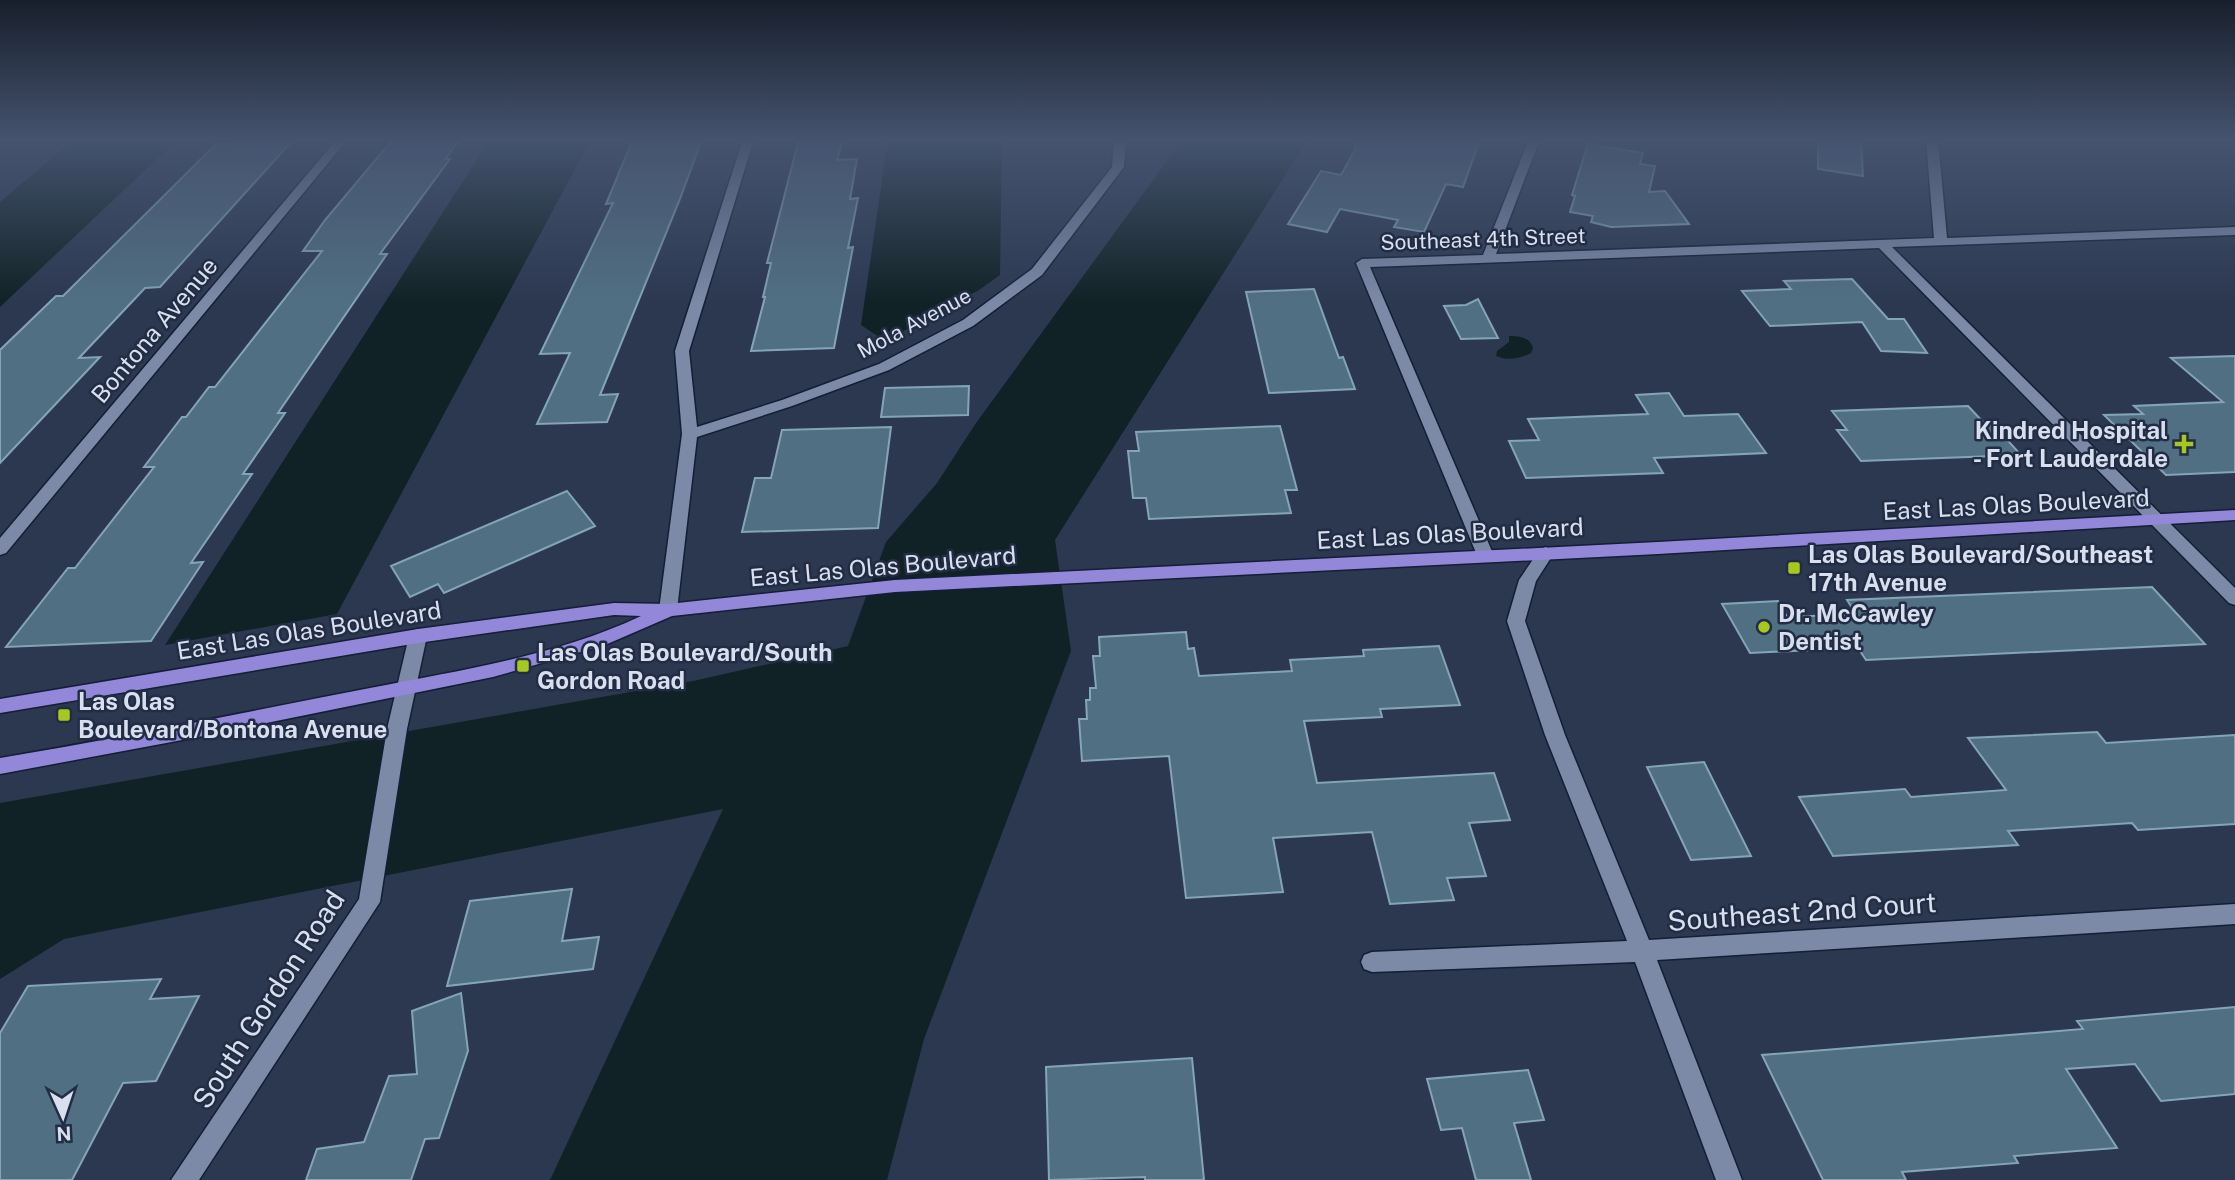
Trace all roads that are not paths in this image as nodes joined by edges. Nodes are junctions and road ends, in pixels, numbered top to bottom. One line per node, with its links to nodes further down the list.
1 (297, 194): 13 (street, Bontona Avenue)
2 (732, 194): 10 (street)
3 (1097, 194): 10 (street, Mola Avenue)
4 (1513, 194): 9 (street)
5 (1937, 194): 7 (street)
6 (2235, 231): 7 (street, Southeast 4th Street)
7 (1941, 242): 8 (street, Southeast 4th Street)
8 (1882, 244): 9 (street, Southeast 4th Street); 12 (street)
9 (1488, 258): 15 (street, Southeast 4th Street)
10 (690, 434): 17 (street)
11 (2235, 515): 12 (main road, East Las Olas Boulevard)
12 (2156, 520): 14 (main road, East Las Olas Boulevard); 16 (street)
13 (0, 549)
14 (1546, 553): 15 (main road, East Las Olas Boulevard); 23 (street)
15 (1485, 556): 17 (main road, East Las Olas Boulevard)
16 (2235, 598)
17 (668, 610): 18 (main road, East Las Olas Boulevard); 19 (main road, East Las Olas Boulevard)
18 (418, 636): 19 (street, South Gordon Road); 20 (main road, East Las Olas Boulevard)
19 (408, 687): 21 (main road, East Las Olas Boulevard); 25 (street, South Gordon Road)
20 (0, 706)
21 (0, 766)
22 (2235, 914): 23 (street, Southeast 2nd Court)
23 (1642, 951): 24 (street, Southeast 2nd Court); 26 (street)
24 (1372, 962)
25 (184, 1180)
26 (1729, 1180)

